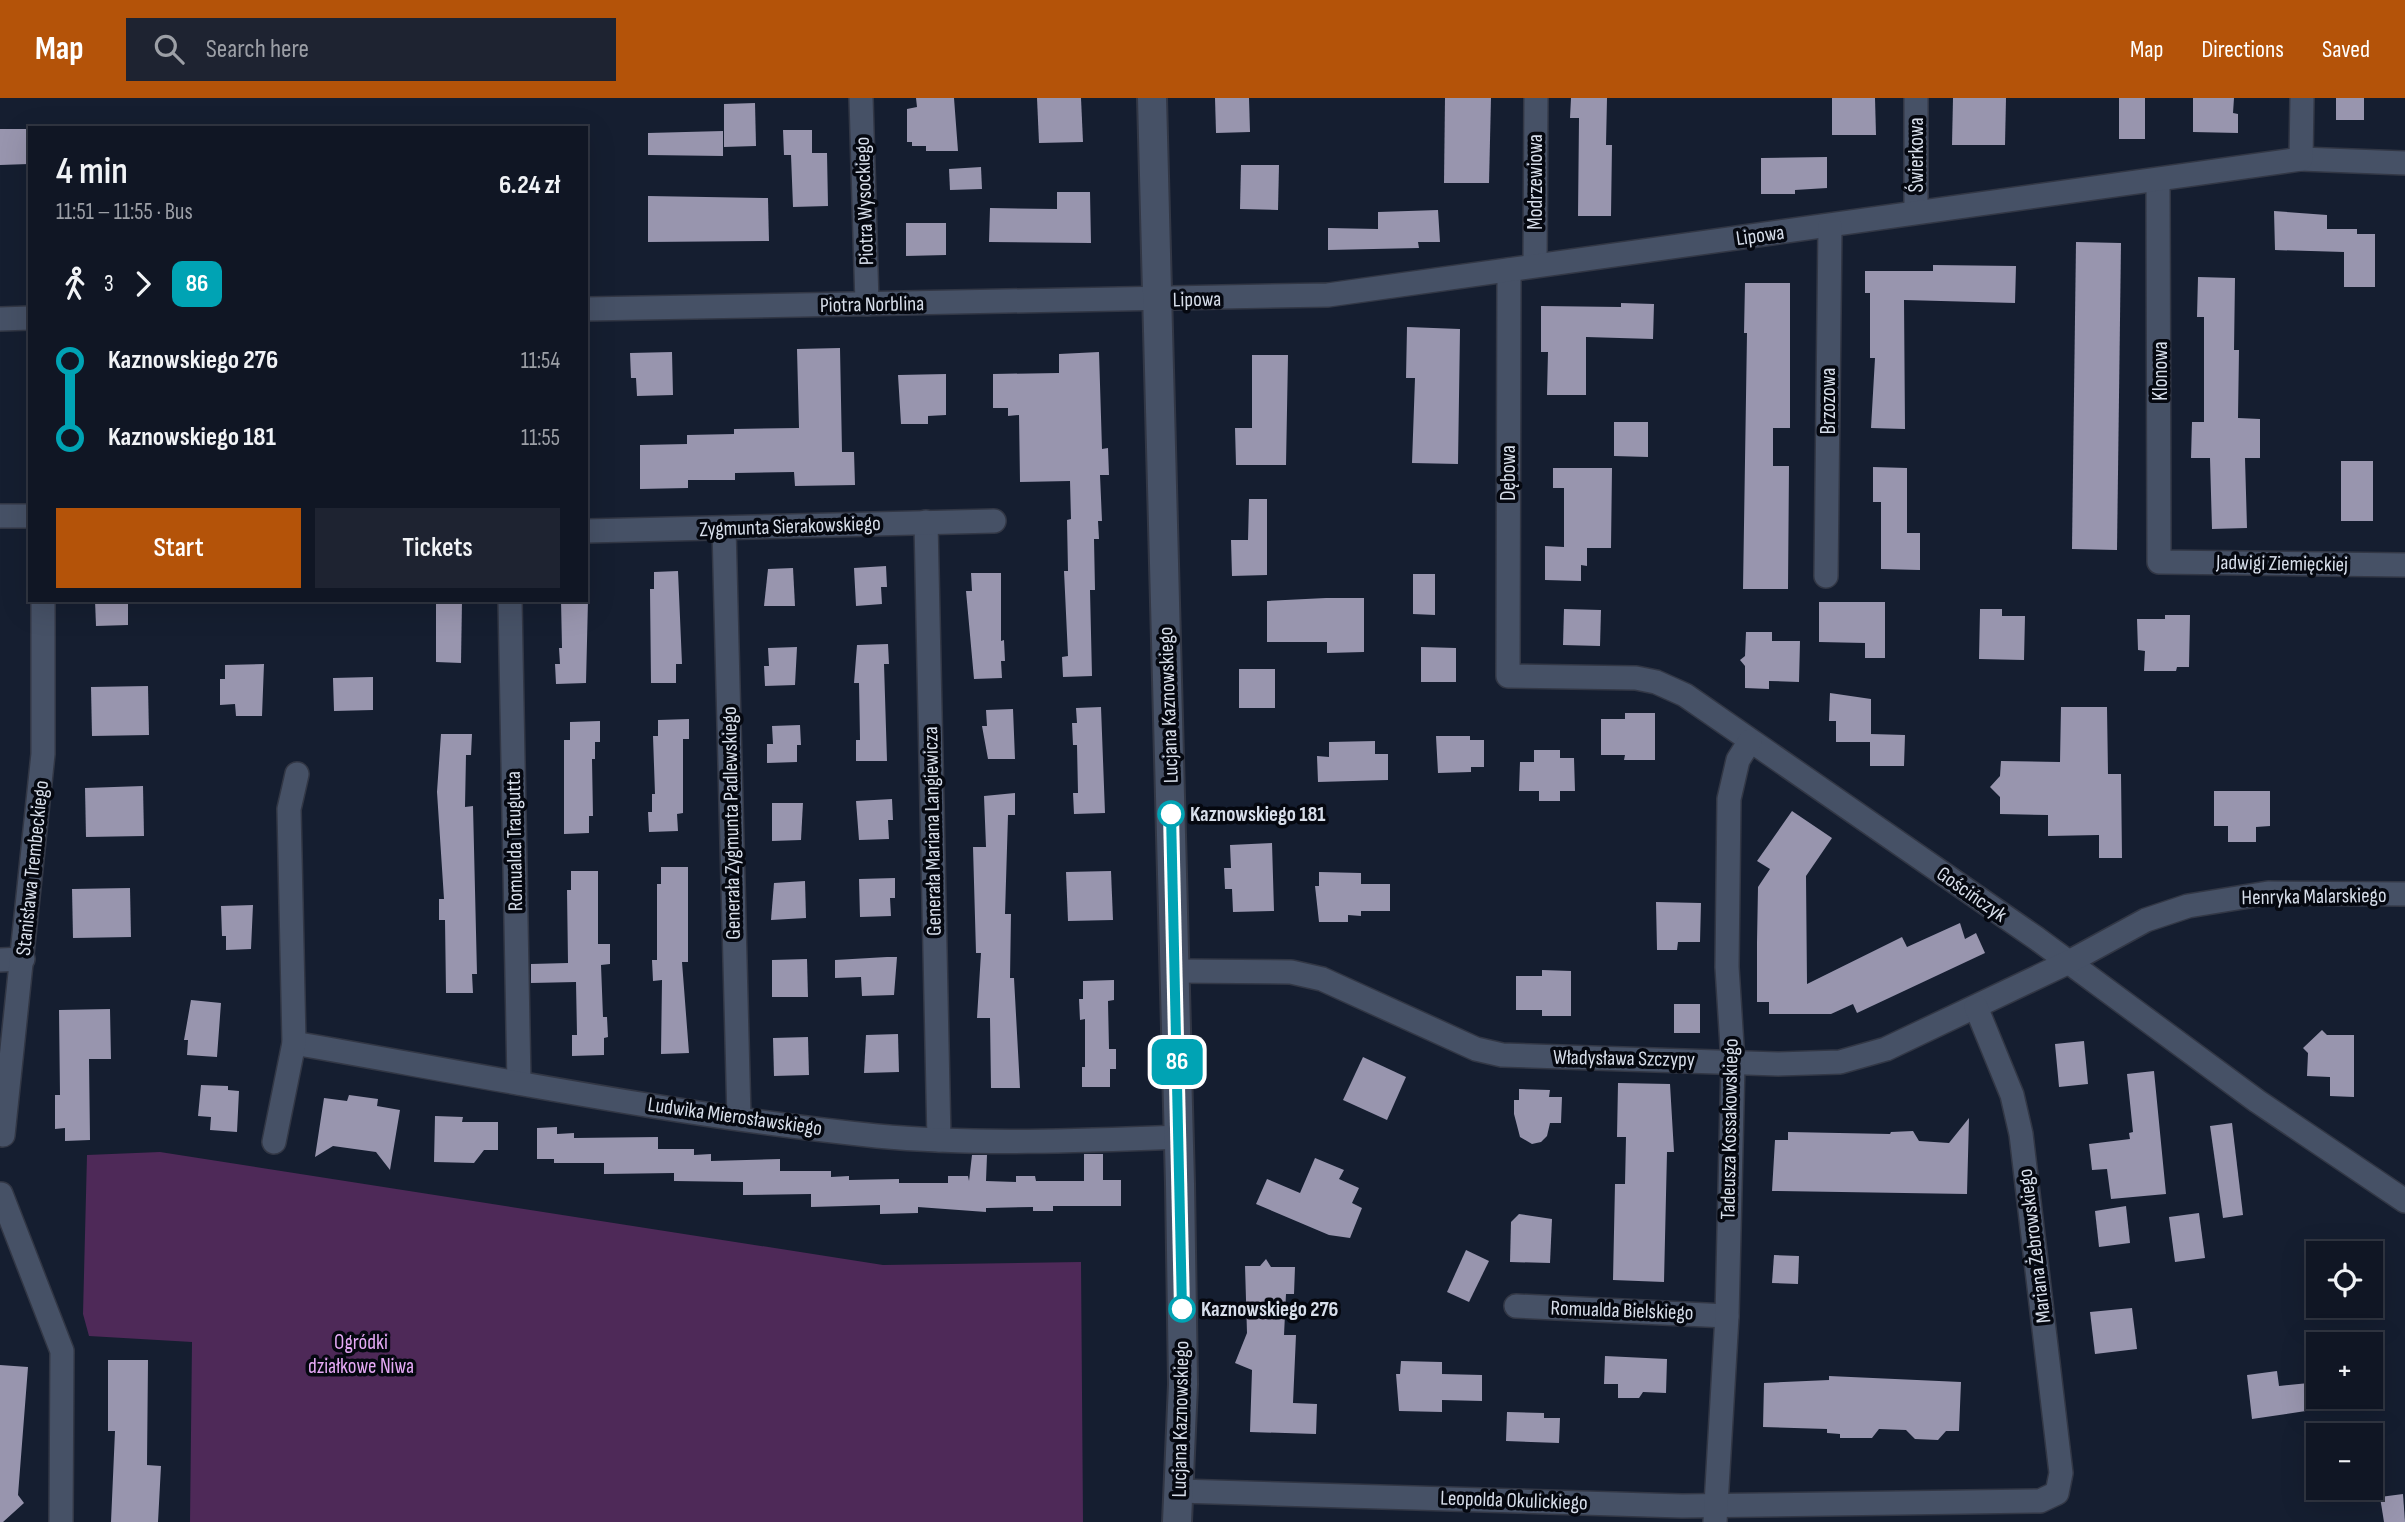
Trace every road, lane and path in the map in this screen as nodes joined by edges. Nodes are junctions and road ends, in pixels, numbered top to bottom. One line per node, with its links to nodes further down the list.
1 (861, 98): 14 (street, Piotra Wysockiego)
2 (1152, 98): 13 (street, Lucjana Kaznowskiego)
3 (1536, 98): 11 (street, Modrzewiowa)
4 (1916, 98): 9 (street, Świerkowa)
5 (2302, 98): 6 (street)
6 (2301, 159): 7 (street, Lipowa); 8 (street, Lipowa)
7 (2405, 163)
8 (2158, 181): 9 (street, Lipowa); 24 (street, Klonowa)
9 (1916, 211): 10 (street, Lipowa)
10 (1830, 226): 11 (street, Lipowa); 26 (street, Brzozowa)
11 (1535, 265): 12 (street, Lipowa)
12 (1509, 270): 13 (street, Lipowa); 29 (street, Dębowa)
13 (1157, 299): 14 (street, Piotra Norblina); 35 (street, Lucjana Kaznowskiego)
14 (867, 304): 15 (street, Piotra Norblina)
15 (588, 309)
16 (0, 318): 17 (street)
17 (28, 318)
18 (0, 516): 19 (street)
19 (28, 516)
20 (993, 521): 21 (street, Zygmunta Sierakowskiego)
21 (926, 522): 22 (street, Zygmunta Sierakowskiego); 43 (street, Generała Mariana Langiewicza)
22 (724, 528): 23 (street, Zygmunta Sierakowskiego); 40 (street, Generała Zygmunta Padlewskiego)
23 (588, 531)
24 (2159, 562): 25 (street, Jadwigi Ziemięckiej)
25 (2405, 565)
26 (1826, 576)
27 (43, 602): 33 (street, Stanisława Trembeckiego)
28 (510, 602): 39 (street, Romualda Traugutta)
29 (1508, 676): 30 (street, Gościńczyk)
30 (1750, 741): 34 (street, Gościńczyk); 38 (street, Tadeusza Kossakowskiego)
31 (298, 774): 37 (street)
32 (2405, 894): 34 (street, Henryka Malarskiego)
33 (11, 959): 41 (street, Stanisława Trembeckiego)
34 (2069, 962): 36 (street, Władysława Szczypy); 46 (street, Gościńczyk)
35 (1175, 971): 38 (street, Władysława Szczypy); 42 (street, Lucjana Kaznowskiego)
36 (1976, 1007): 38 (street, Władysława Szczypy); 50 (street, Mariana Żebrowskiego)
37 (295, 1043): 39 (street, Ludwika Mierosławskiego); 44 (street)
38 (1733, 1062): 48 (street, Tadeusza Kossakowskiego)
39 (519, 1083): 40 (street, Ludwika Mierosławskiego)
40 (739, 1118): 43 (street, Ludwika Mierosławskiego)
41 (3, 1135)
42 (1179, 1137): 43 (street, Ludwika Mierosławskiego); 49 (street, Lucjana Kaznowskiego)
43 (939, 1140)
44 (274, 1142)
45 (1, 1194): 52 (street)
46 (2405, 1201)
47 (1516, 1306): 48 (street, Romualda Bielskiego)
48 (1727, 1316): 51 (street, Tadeusza Kossakowskiego)
49 (1179, 1491): 51 (street, Leopolda Okulickiego); 53 (street, Lucjana Kaznowskiego)
50 (2057, 1493): 51 (street, Leopolda Okulickiego)
51 (1716, 1513)
52 (61, 1522)
53 (1177, 1522)

